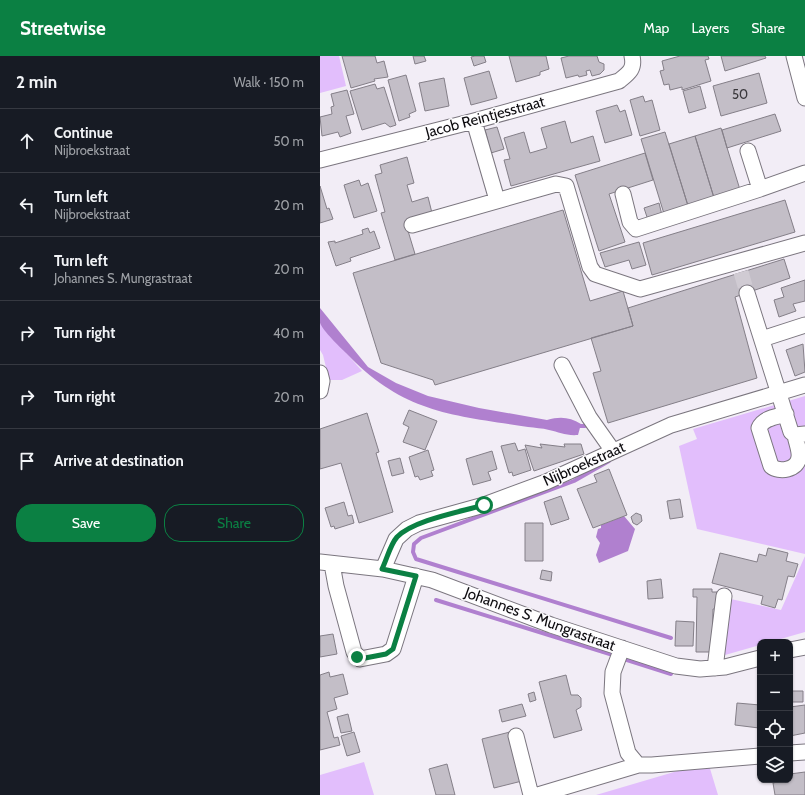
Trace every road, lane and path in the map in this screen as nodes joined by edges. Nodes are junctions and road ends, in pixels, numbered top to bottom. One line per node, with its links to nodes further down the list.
1 (632, 56): 4 (street, Jacob Reintjesstraat)
2 (794, 56): 3 (street)
3 (804, 91)
4 (474, 121): 6 (street, Jacob Reintjesstraat); 10 (street)
5 (748, 151): 8 (street)
6 (320, 160)
7 (805, 173): 8 (street)
8 (760, 189): 9 (street)
9 (624, 194)
10 (496, 200): 11 (street); 12 (street)
11 (412, 225)
12 (805, 243)
13 (747, 292): 15 (street)
14 (805, 325): 15 (street)
15 (762, 339): 20 (street)
16 (562, 365): 23 (street)
17 (320, 373): 19 (street)
18 (805, 385): 20 (street, Nijbroekstraat)
19 (320, 390)
20 (779, 392): 21 (street); 23 (street, Nijbroekstraat)
21 (786, 414): 22 (street); 22 (street)
22 (800, 434)
23 (613, 451): 25 (street, Nijbroekstraat)
24 (325, 560): 25 (street, Johannes S. Mungrastraat); 26 (street)
25 (382, 569): 26 (street, Johannes S. Mungrastraat)
26 (416, 576): 29 (street, Johannes S. Mungrastraat)
27 (724, 596): 32 (street)
28 (805, 647): 30 (street)
29 (622, 648): 32 (street, Johannes S. Mungrastraat); 37 (street)
30 (793, 649)
31 (757, 659): 32 (street, Johannes S. Mungrastraat)
32 (715, 668)
33 (516, 736): 38 (street)
34 (805, 752): 35 (street)
35 (793, 753)
36 (757, 756): 37 (street)
37 (638, 765): 39 (street)
38 (531, 795)
39 (538, 795)

